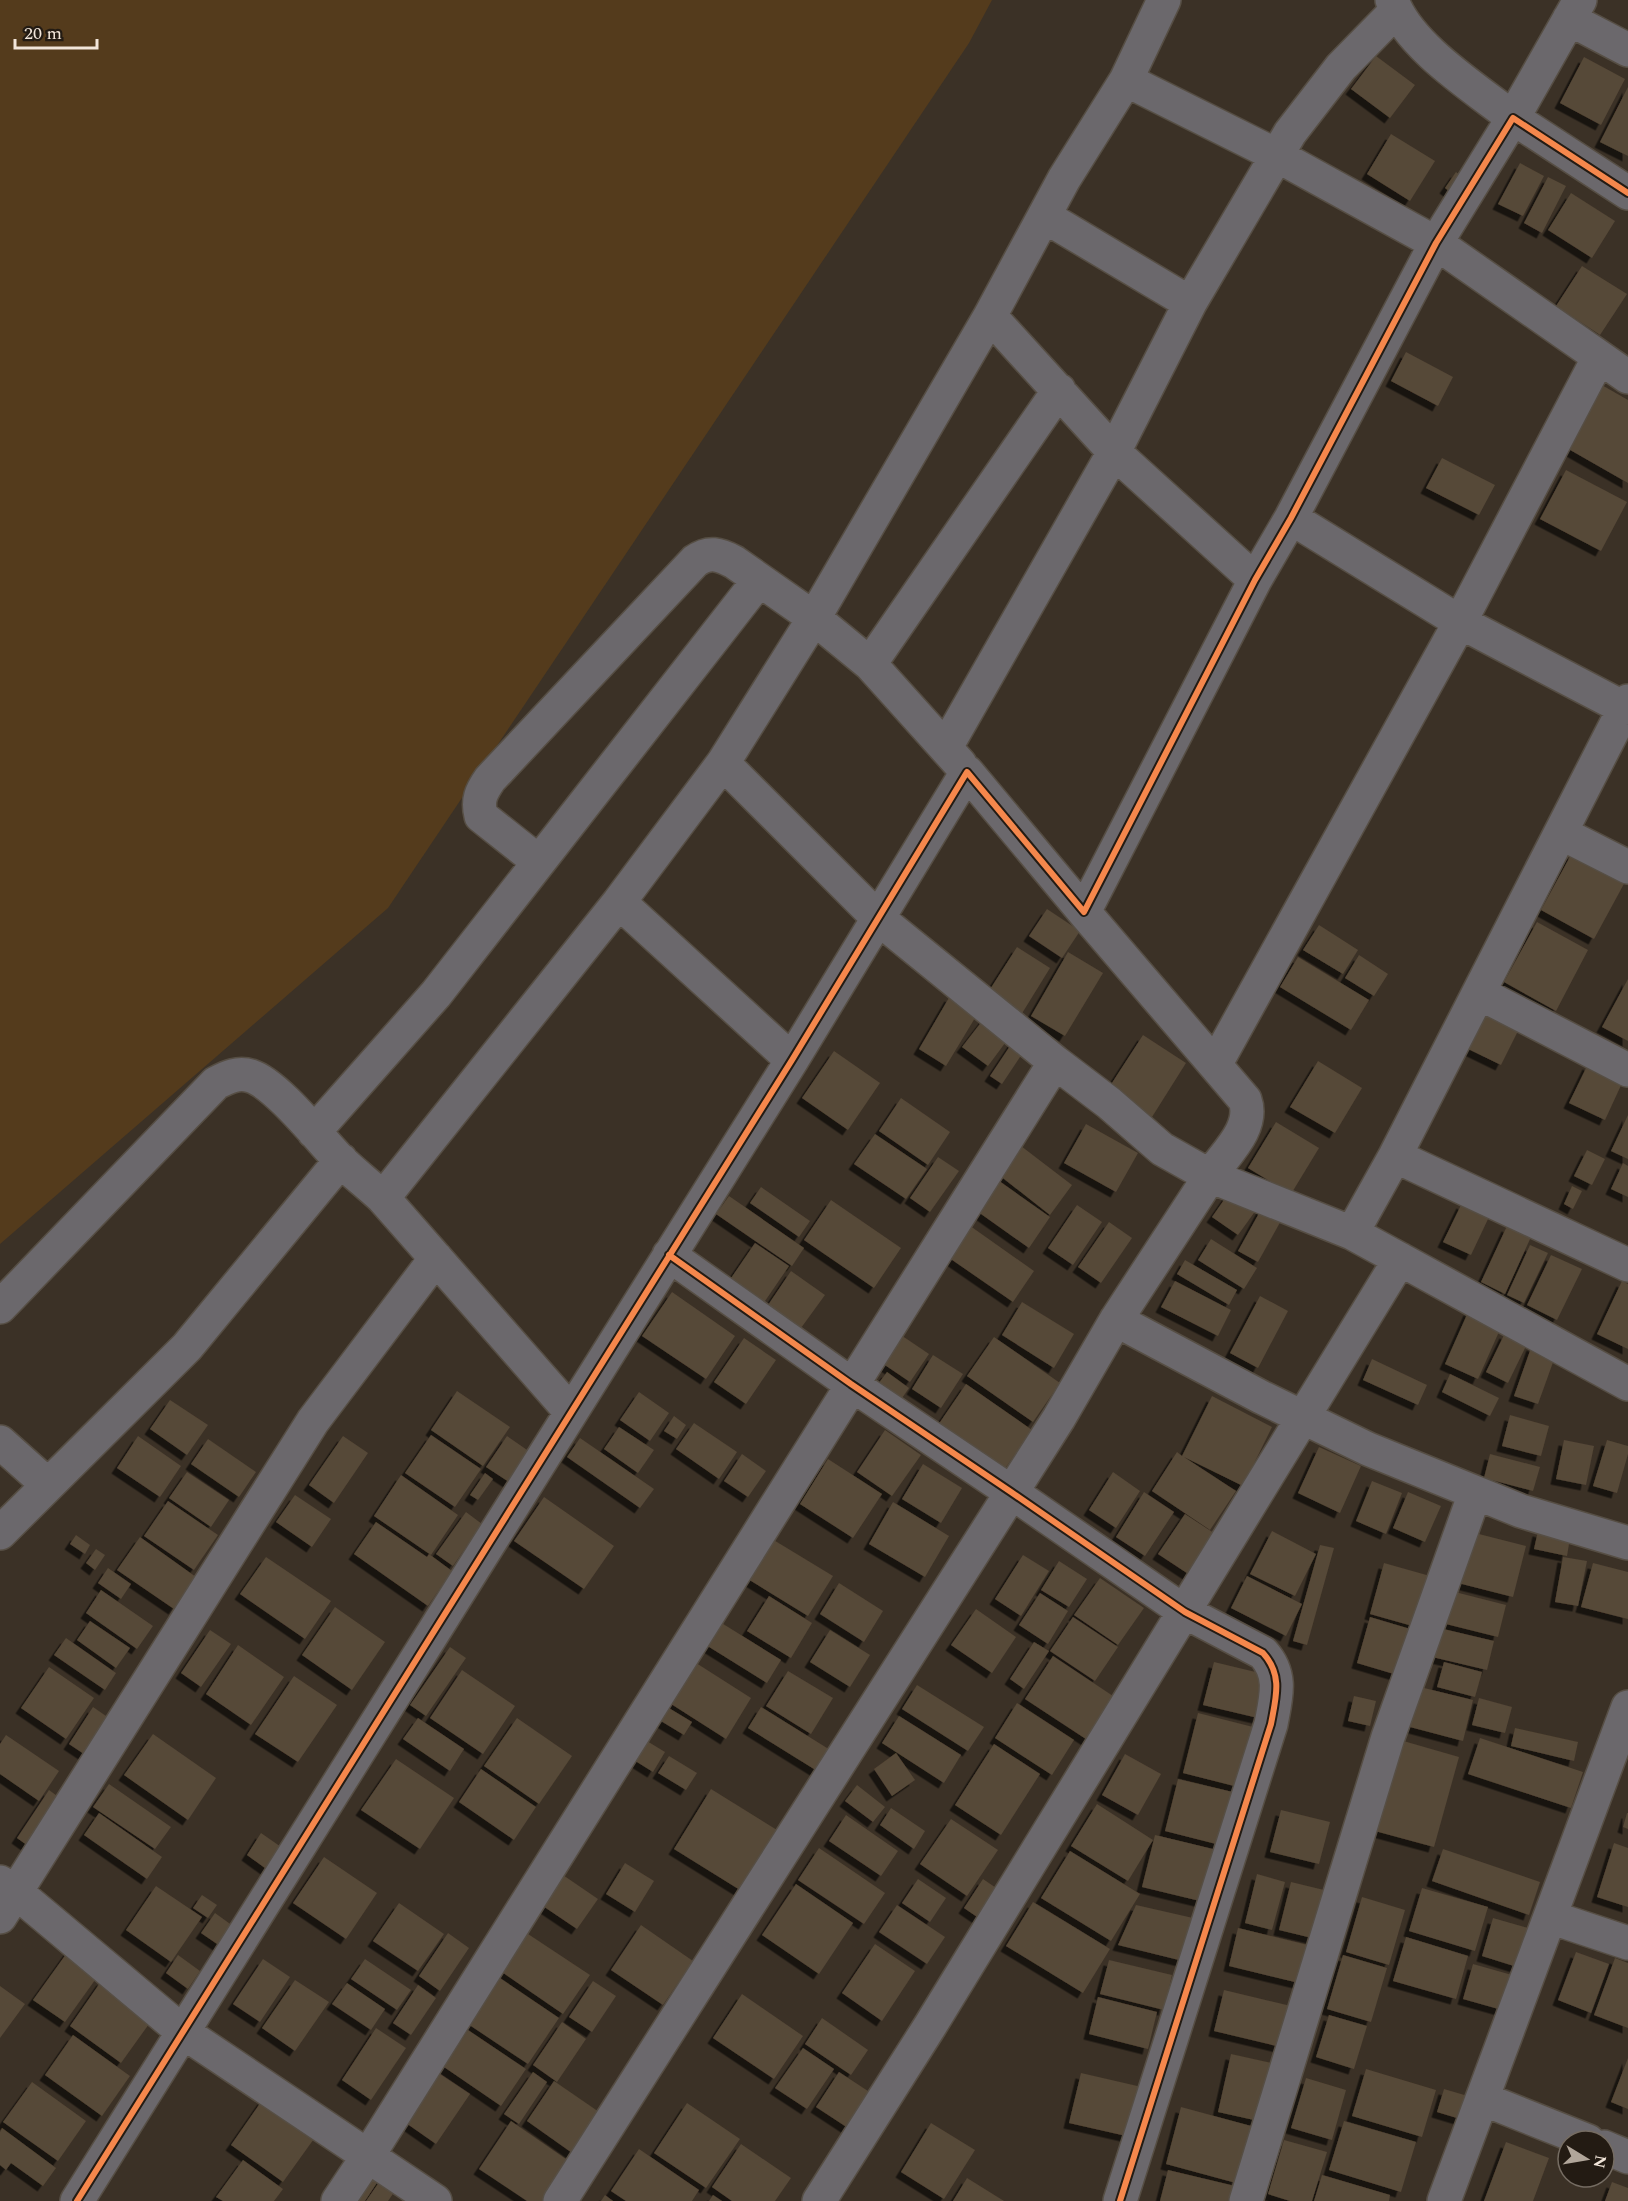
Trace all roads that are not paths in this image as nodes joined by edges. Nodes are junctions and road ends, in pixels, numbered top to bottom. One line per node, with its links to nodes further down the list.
1 (1164, 0): 5 (street)
2 (1394, 5): 6 (street); 7 (street)
3 (1574, 10): 4 (street); 6 (street)
4 (1628, 50)
5 (1126, 80): 7 (street); 9 (street)
6 (1513, 118): 8 (street); 10 (street)
7 (1278, 156): 10 (street); 11 (street)
8 (1628, 193)
9 (1044, 216): 11 (street); 12 (street)
10 (1436, 243): 13 (street); 17 (street)
11 (1190, 303): 16 (street)
12 (990, 316): 15 (street); 20 (street)
13 (1599, 357): 14 (street); 21 (street)
14 (1628, 377)
15 (1059, 390): 16 (street); 22 (street)
16 (1114, 452): 19 (street); 24 (street)
17 (1291, 518): 19 (street); 21 (street)
18 (759, 580): 20 (street); 28 (street); 28 (street)
19 (1255, 580): 31 (street)
20 (814, 618): 22 (street); 25 (street)
21 (1460, 622): 23 (street); 36 (street)
22 (870, 664): 24 (street)
23 (1626, 704): 27 (street)
24 (946, 747): 26 (street)
25 (723, 763): 30 (street); 32 (street)
26 (967, 772): 31 (street); 32 (street)
27 (1561, 833): 29 (street); 33 (street)
28 (539, 862): 38 (street)
29 (1628, 867)
30 (619, 902): 34 (street); 42 (street)
31 (1084, 912): 36 (street)
32 (879, 919): 34 (street); 35 (street)
33 (1479, 993): 37 (street); 39 (street)
34 (792, 1060): 44 (street)
35 (1055, 1062): 41 (street); 50 (street)
36 (1215, 1065): 41 (street)
37 (1628, 1070)
38 (314, 1132): 40 (street); 48 (street)
39 (1395, 1156): 43 (street); 47 (street)
40 (341, 1160): 42 (street); 55 (street)
41 (1210, 1176): 43 (street); 49 (street)
42 (383, 1198): 45 (street)
43 (1352, 1233): 46 (street)
44 (669, 1255): 50 (street); 52 (street)
45 (436, 1258): 52 (street); 63 (street)
46 (1400, 1259): 51 (street); 53 (street)
47 (1628, 1265)
48 (0, 1307)
49 (1116, 1320): 53 (street); 56 (street)
50 (851, 1384): 56 (street); 69 (street)
51 (1628, 1384)
52 (571, 1412): 66 (street)
53 (1302, 1417): 57 (street); 60 (street)
54 (0, 1442): 55 (street)
55 (48, 1485): 58 (street)
56 (1011, 1492): 60 (street); 73 (street)
57 (1475, 1493): 59 (street); 76 (street)
58 (0, 1533)
59 (1628, 1543)
60 (1185, 1612): 74 (street); 75 (street)
61 (1628, 1707): 62 (street)
62 (1621, 1749): 64 (street)
63 (5, 1897): 66 (street)
64 (1550, 1917): 65 (street); 67 (street)
65 (1628, 1943)
66 (183, 2032): 69 (street); 70 (street)
67 (1483, 2099): 68 (street); 77 (street)
68 (1558, 2129)
69 (368, 2156): 71 (street); 72 (street)
70 (77, 2201)
71 (338, 2201)
72 (435, 2201)
73 (560, 2201)
74 (819, 2201)
75 (1120, 2201)
76 (1246, 2201)
77 (1444, 2201)

